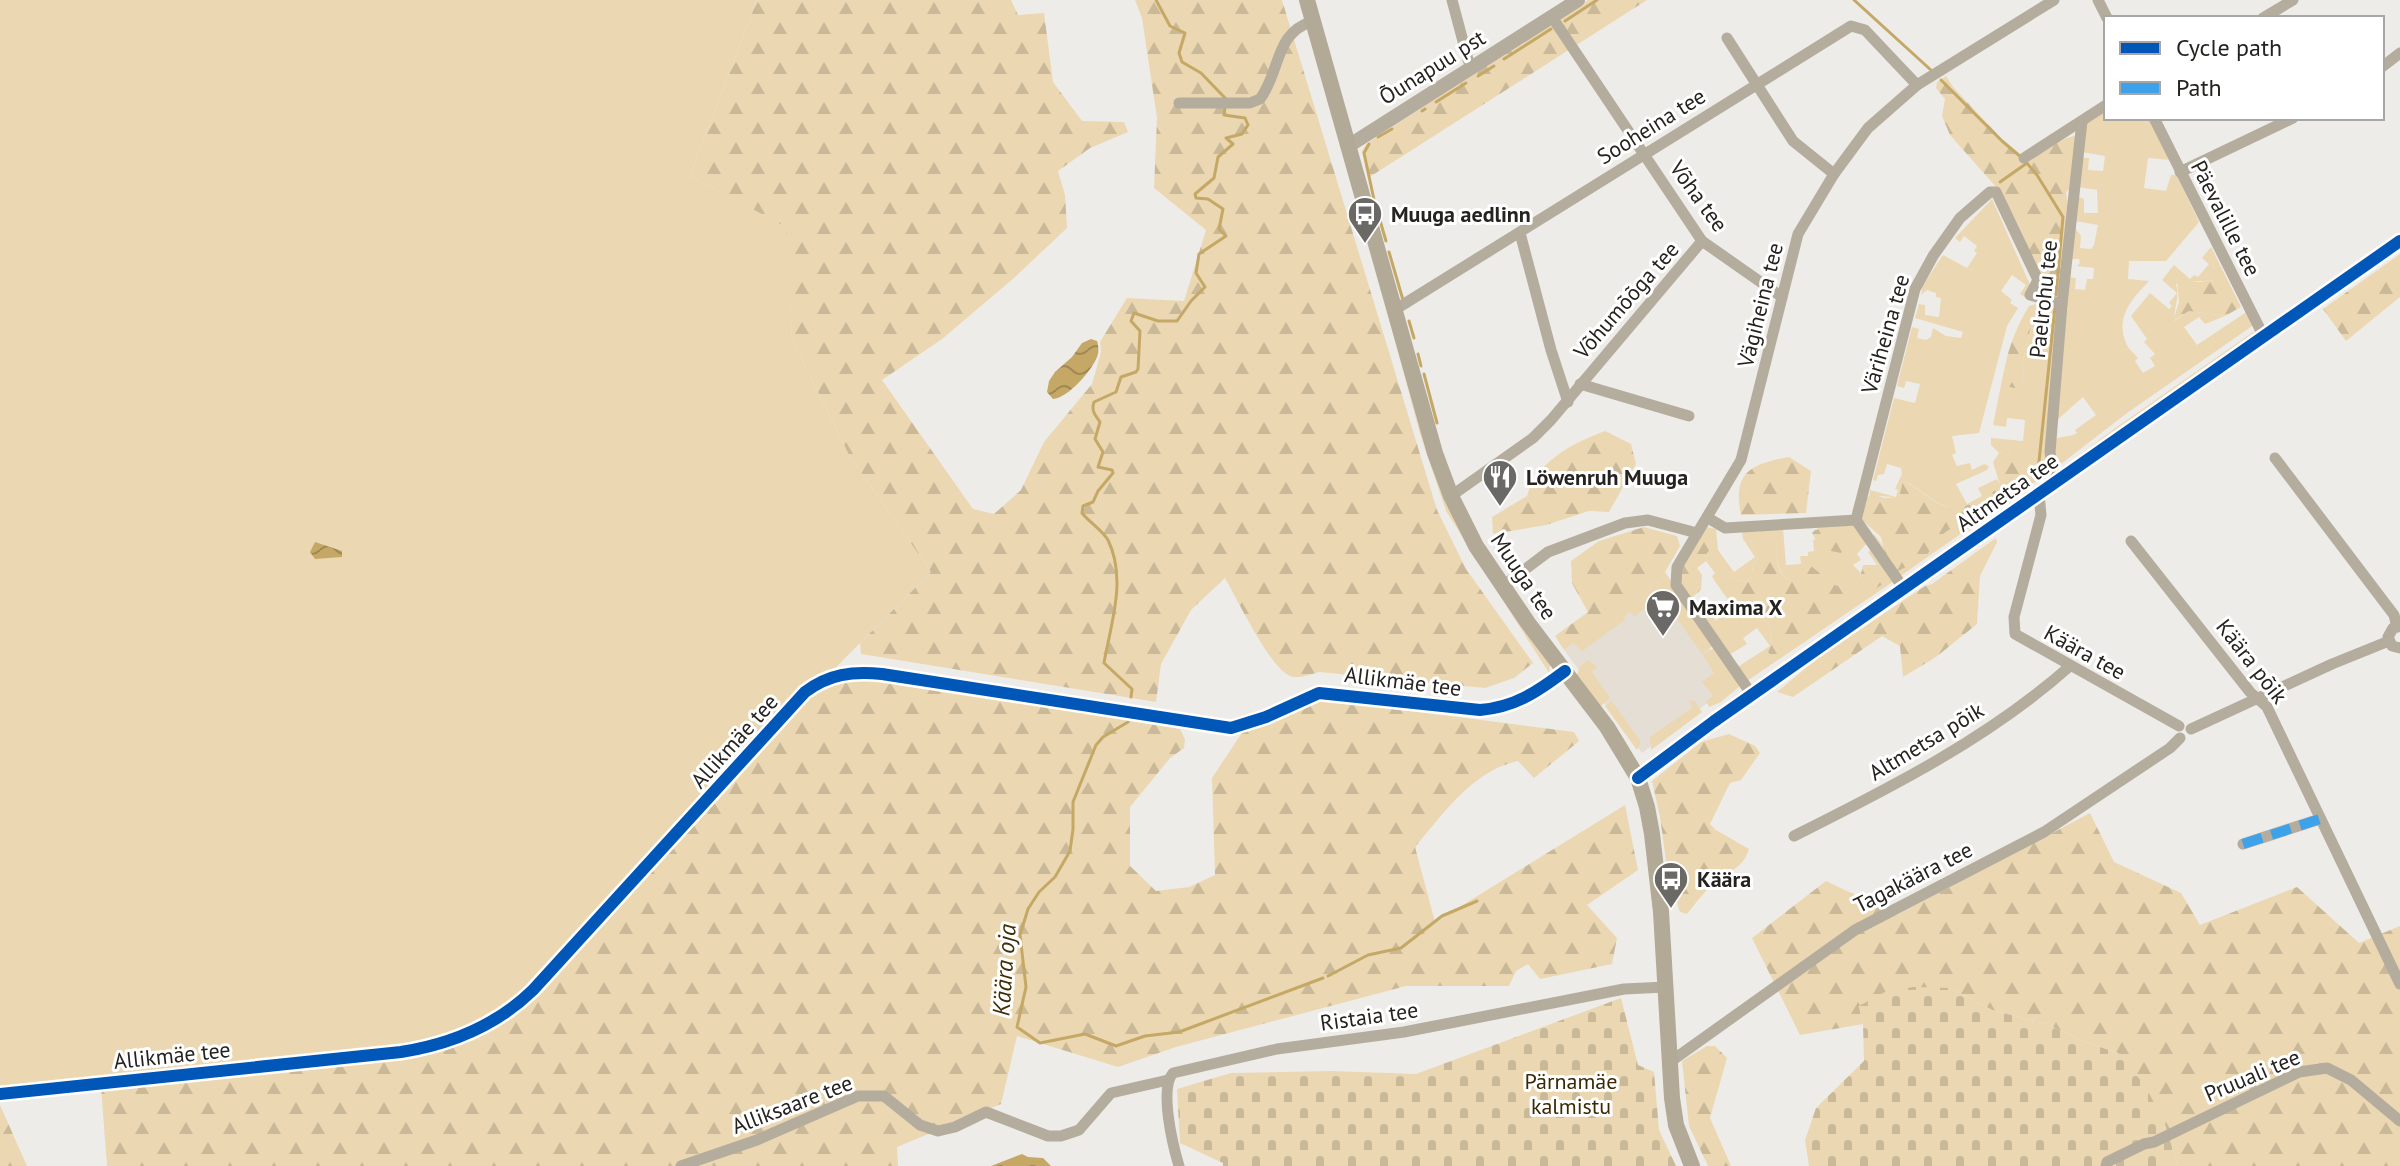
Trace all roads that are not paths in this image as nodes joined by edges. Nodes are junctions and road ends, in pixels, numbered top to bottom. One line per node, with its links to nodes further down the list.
1 (1307, 0): 8 (main road, Muuga tee)
2 (1452, 0): 12 (street)
3 (1578, 0): 7 (street, Õunapuu pst)
4 (2054, 0): 14 (street, Vägiheina tee)
5 (2293, 0): 6 (street)
6 (2266, 16)
7 (1552, 17): 12 (street, Õunapuu pst); 21 (street, Võha tee)
8 (1313, 21): 15 (street); 20 (main road, Muuga tee)
9 (1727, 38): 13 (street)
10 (2400, 53): 11 (street)
11 (2384, 65)
12 (1473, 68): 20 (street, Õunapuu pst)
13 (1756, 84): 14 (street, Sooheina tee); 21 (street, Sooheina tee); 24 (street)
14 (1917, 85): 24 (street, Vägiheina tee)
15 (1179, 103)
16 (2104, 106): 19 (street)
17 (2155, 120): 23 (street, Päevalille tee)
18 (2289, 120): 23 (street)
19 (2082, 121): 22 (street); 29 (street, Paelrohu tee)
20 (1350, 145): 30 (main road, Muuga tee)
21 (1645, 154): 25 (street, Sooheina tee); 26 (street, Võha tee)
22 (2024, 158)
23 (2180, 172): 31 (street, Päevalille tee)
24 (1834, 174): 28 (street, Vägiheina tee)
25 (1520, 233): 30 (street, Sooheina tee); 33 (street)
26 (1702, 241): 28 (street, Võha tee); 32 (street, Võhumõõga tee)
27 (2400, 241): 31 (street, Altmetsa tee)
28 (1782, 297): 39 (street, Vägiheina tee)
29 (2062, 304): 36 (street, Paelrohu tee); 40 (street, Väriheina tee)
30 (1396, 309): 38 (main road, Muuga tee)
31 (2264, 337): 36 (street, Altmetsa tee)
32 (1580, 384): 33 (street, Võhumõõga tee); 34 (street, Võhumõõga tee)
33 (1568, 402): 38 (street, Võhumõõga tee)
34 (1689, 416)
35 (2275, 458): 45 (street)
36 (2055, 482): 37 (street, Altmetsa tee)
37 (2039, 494): 44 (street, Altmetsa tee); 48 (street, Käära tee)
38 (1451, 496): 43 (main road, Muuga tee)
39 (1708, 518): 40 (street); 41 (street, Vägiheina tee)
40 (1856, 520): 44 (street)
41 (1697, 533): 43 (street); 50 (street, Vägiheina tee)
42 (2131, 541): 51 (street, Käära põik)
43 (1503, 586): 49 (main road, Muuga tee)
44 (1904, 589): 50 (street, Altmetsa tee)
45 (2398, 626): 46 (street)
46 (2389, 641): 47 (street); 51 (street)
47 (2400, 648)
48 (2070, 666): 52 (street, Käära tee); 55 (street, Altmetsa põik)
49 (1565, 671): 53 (main road, Muuga tee); 61 (street, Allikmäe tee)
50 (1752, 695): 53 (street, Altmetsa tee)
51 (2259, 699): 52 (street); 54 (street, Käära põik)
52 (2183, 731): 59 (street, Tagakäära tee)
53 (1638, 778): 58 (main road, Muuga tee)
54 (2320, 819): 56 (street); 57 (street, Käära põik)
55 (1794, 836)
56 (2243, 844)
57 (2400, 984)
58 (1666, 987): 59 (main road, Muuga tee); 60 (street, Ristaia tee)
59 (1670, 1062): 65 (main road, Muuga tee)
60 (1168, 1080): 63 (street, Alliksaare tee); 64 (street)
61 (0, 1094)
62 (2400, 1121): 66 (street, Pruuali tee)
63 (681, 1166)
64 (1179, 1166)
65 (1692, 1166)
66 (2106, 1166)

